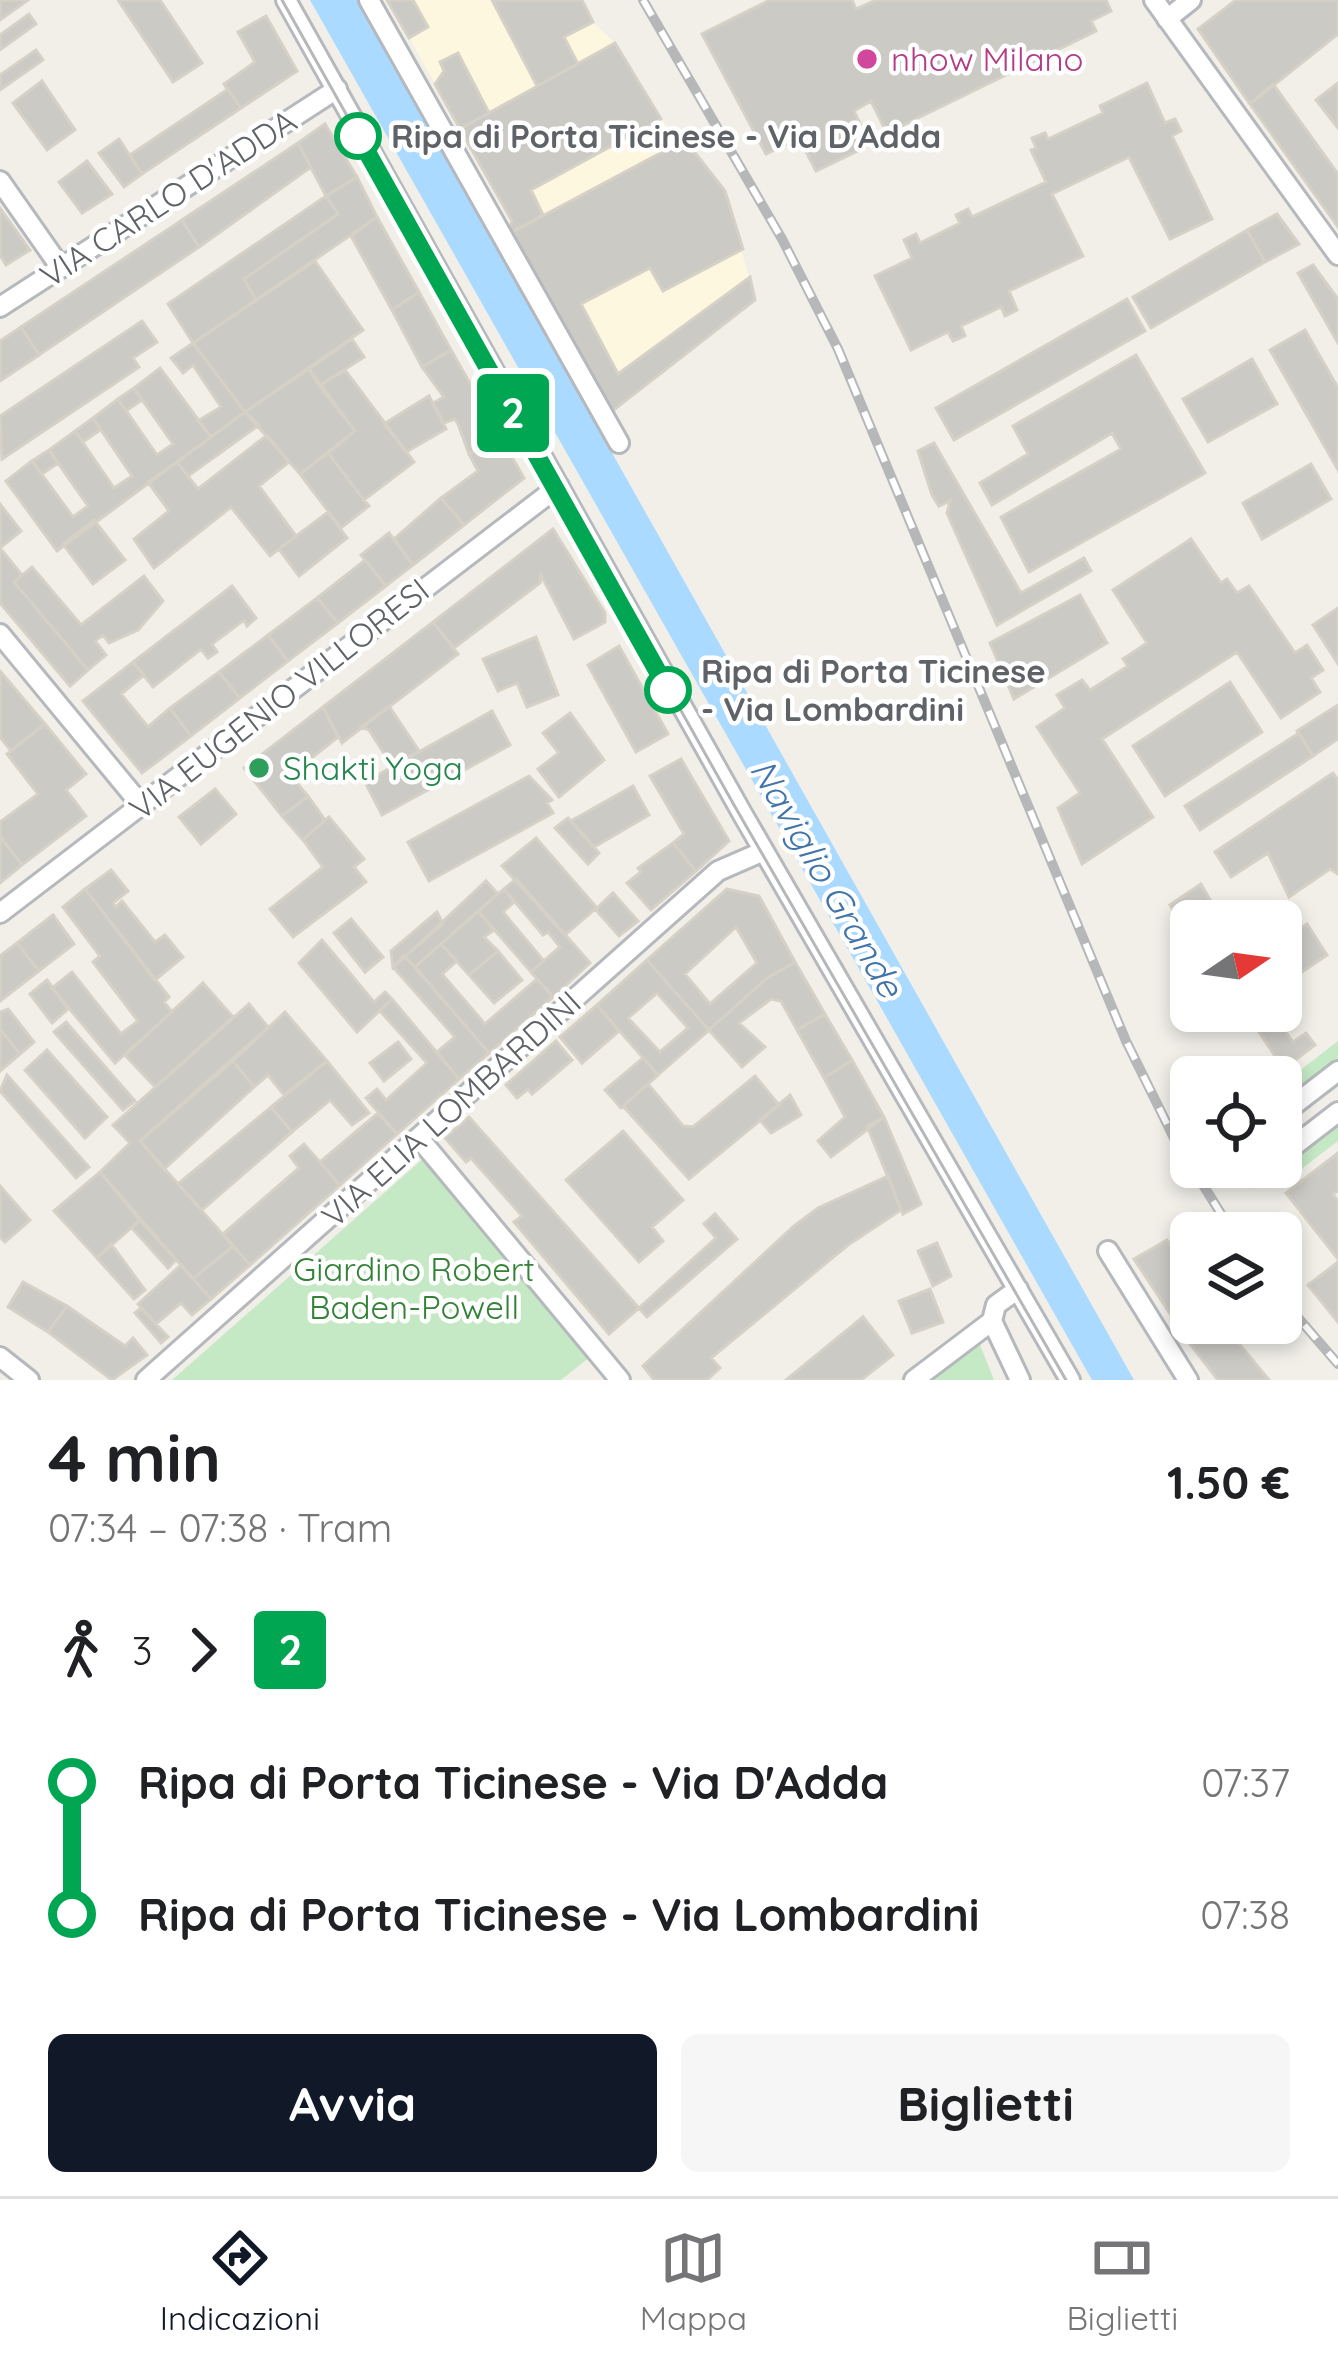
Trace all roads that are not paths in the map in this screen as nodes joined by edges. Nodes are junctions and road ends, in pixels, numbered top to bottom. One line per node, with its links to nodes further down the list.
1 (286, 0): 6 (street)
2 (369, 0): 11 (street)
3 (1154, 0): 5 (street)
4 (1191, 0): 5 (street)
5 (1166, 19): 8 (street)
6 (337, 89): 9 (street, VIA CARLO D'ADDA); 12 (street)
7 (0, 181): 9 (street)
8 (1338, 255)
9 (61, 268): 10 (street, VIA CARLO D'ADDA)
10 (0, 308)
11 (620, 443)
12 (559, 486): 14 (street, VIA EUGENIO VILLORESI); 15 (street)
13 (0, 634): 14 (street)
14 (142, 806): 16 (street, VIA EUGENIO VILLORESI)
15 (764, 851): 20 (street, VIA ELIA LOMBARDINI); 23 (street)
16 (0, 913)
17 (1338, 1071): 18 (street)
18 (1302, 1099)
19 (1338, 1112): 21 (street)
20 (418, 1138): 27 (street, VIA ELIA LOMBARDINI); 28 (street)
21 (1302, 1140)
22 (1108, 1251): 32 (street)
23 (1018, 1289): 24 (street); 31 (street)
24 (992, 1322): 29 (street); 30 (street)
25 (0, 1357): 26 (street)
26 (29, 1380)
27 (146, 1380)
28 (620, 1380)
29 (914, 1380)
30 (1020, 1380)
31 (1070, 1380)
32 (1188, 1380)

